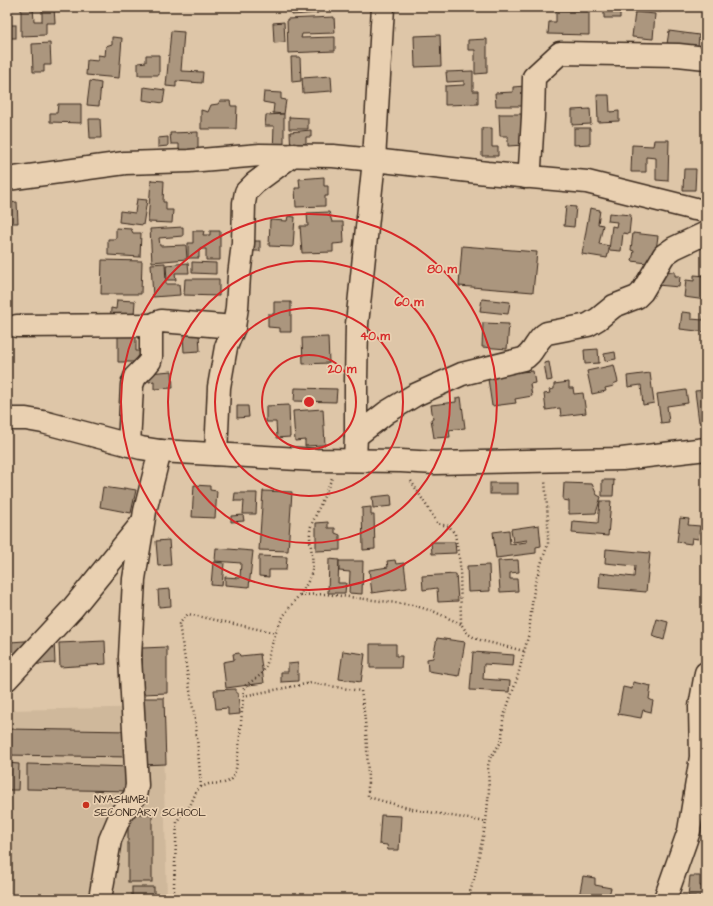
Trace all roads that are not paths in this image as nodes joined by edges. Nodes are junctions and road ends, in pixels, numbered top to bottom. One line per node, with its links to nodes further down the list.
1 (382, 7): 4 (street)
2 (706, 58): 5 (street)
3 (293, 155): 4 (street); 6 (street); 11 (street)
4 (374, 160): 5 (street); 13 (street)
5 (526, 177): 7 (street)
6 (7, 179)
7 (706, 211)
8 (706, 233): 13 (street)
9 (153, 325): 10 (street); 11 (street); 14 (street)
10 (17, 326)
11 (234, 327): 17 (street)
12 (7, 419): 14 (street)
13 (356, 436): 18 (street)
14 (129, 445): 16 (street)
15 (706, 449): 18 (street)
16 (160, 451): 17 (street); 19 (street)
17 (216, 454): 18 (street)
18 (348, 460)
19 (143, 522): 21 (street); 22 (street)
20 (706, 673): 23 (street)
21 (7, 679)
22 (100, 899)
23 (665, 899)

